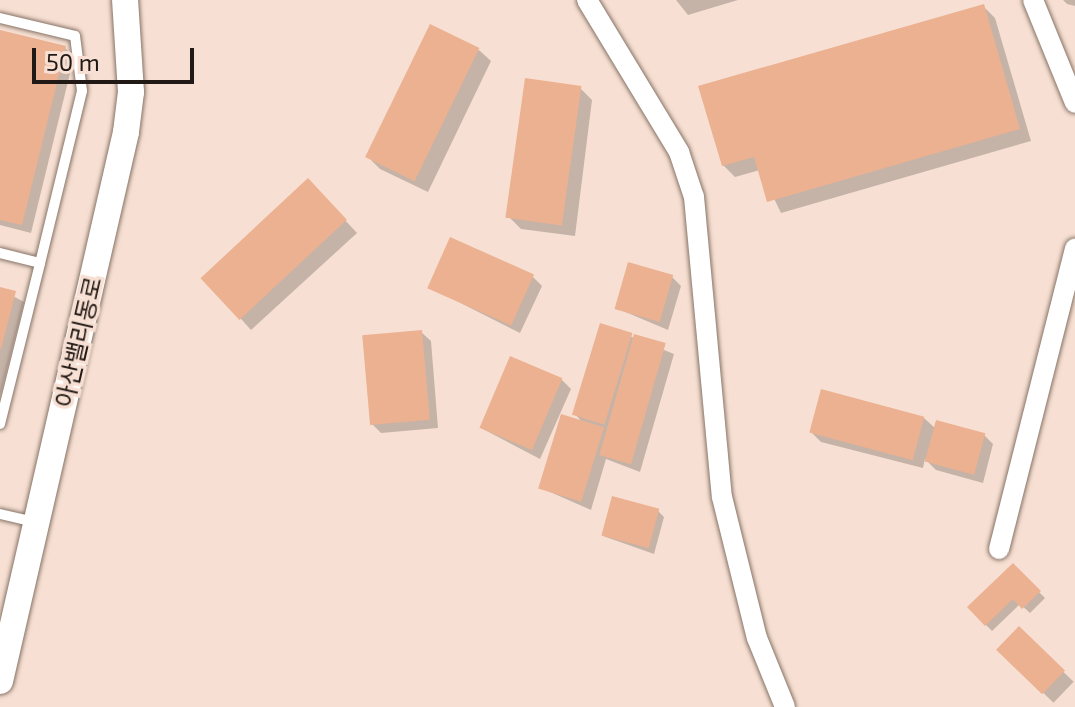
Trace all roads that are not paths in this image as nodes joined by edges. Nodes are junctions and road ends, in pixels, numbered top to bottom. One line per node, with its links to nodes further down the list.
1 (125, 0): 11 (street, 아산밸리동로)
2 (587, 0): 15 (street)
3 (1033, 0): 5 (street)
4 (0, 18): 8 (lane)
5 (1075, 103)
6 (1075, 248): 12 (street)
7 (0, 253): 8 (lane)
8 (40, 263): 9 (lane)
9 (0, 424)
10 (0, 514): 11 (lane)
11 (36, 523): 13 (street, 아산밸리동로)
12 (999, 549)
13 (6, 622): 14 (street, 아산밸리동로)
14 (0, 681)
15 (785, 707)

